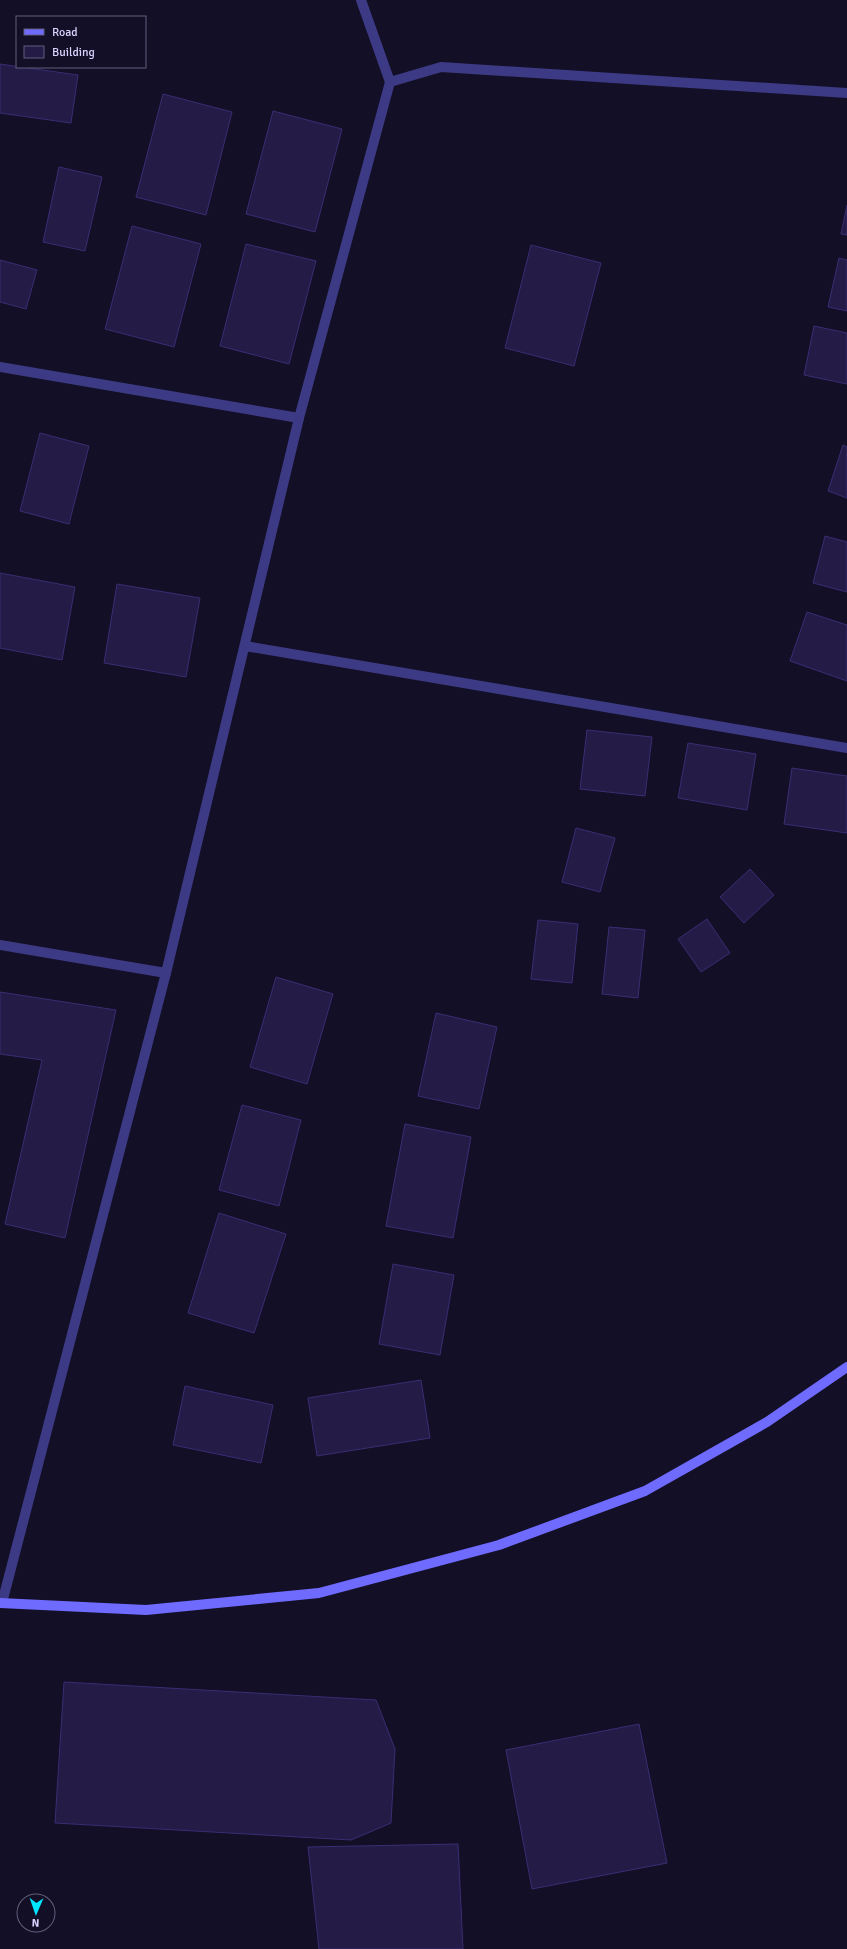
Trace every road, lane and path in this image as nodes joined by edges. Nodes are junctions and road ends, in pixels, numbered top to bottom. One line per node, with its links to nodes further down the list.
1 (361, 0): 2 (street)
2 (390, 82): 3 (street); 5 (street)
3 (847, 93)
4 (0, 367): 5 (street)
5 (299, 418): 6 (street)
6 (245, 646): 7 (street); 9 (street)
7 (847, 748)
8 (0, 945): 9 (street)
9 (166, 973): 11 (street)
10 (847, 1367): 11 (main road)
11 (1, 1603)

